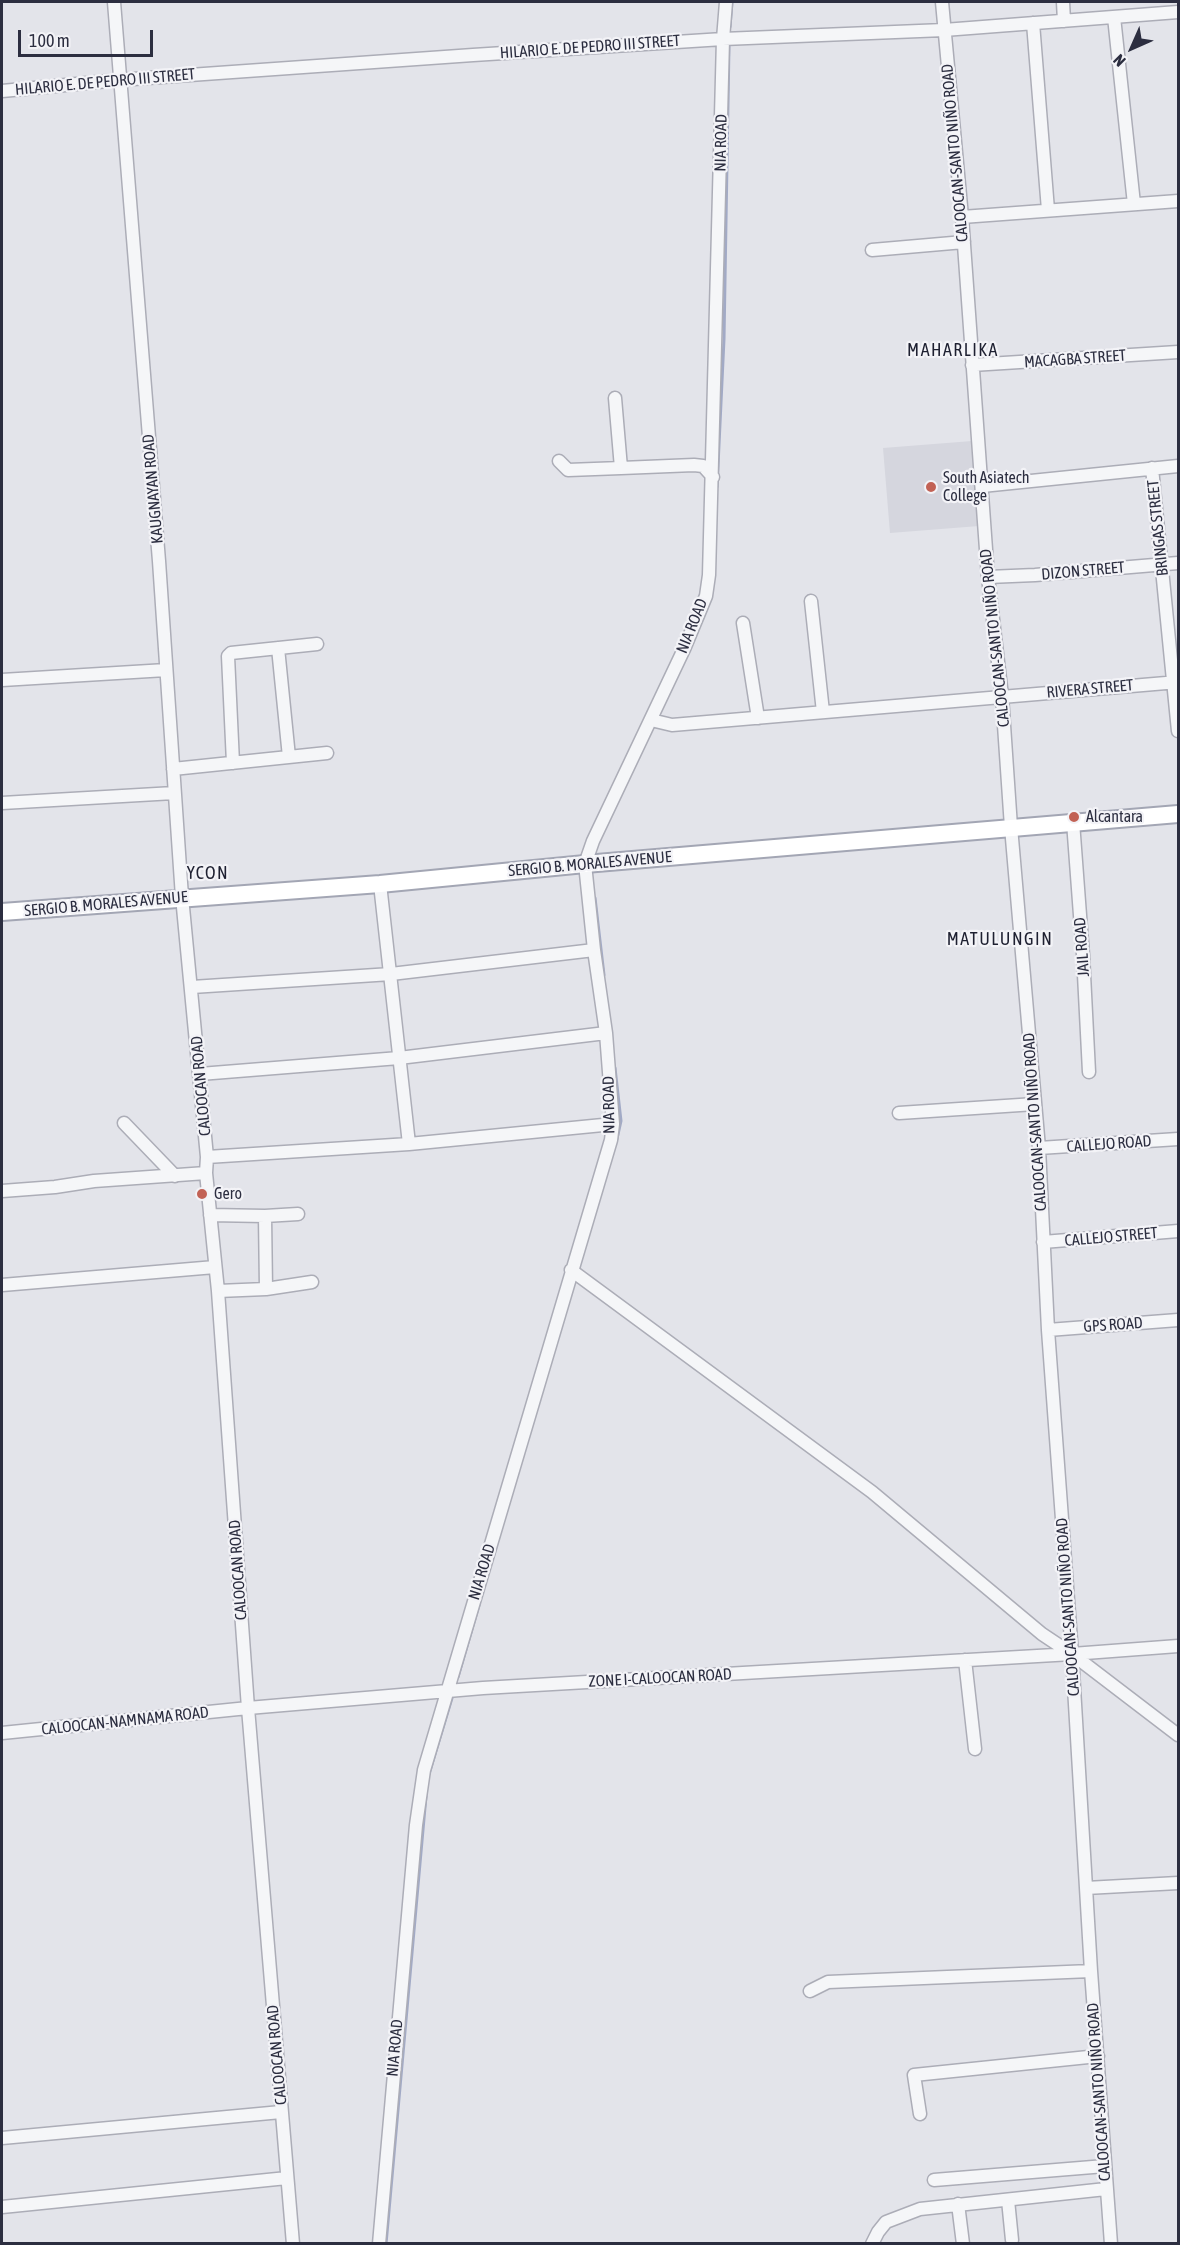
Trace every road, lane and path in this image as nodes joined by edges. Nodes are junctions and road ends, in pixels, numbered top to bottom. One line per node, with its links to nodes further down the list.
1 (114, 2): 11 (street, KAUGNAYAN ROAD)
2 (726, 2): 10 (street, NIA ROAD)
3 (942, 2): 9 (street, CALOOCAN-SANTO NIÑO ROAD)
4 (1063, 2): 7 (street)
5 (1179, 12): 6 (street, HILARIO E. DE PEDRO III STREET)
6 (1114, 17): 7 (street, HILARIO E. DE PEDRO III STREET); 14 (street)
7 (1064, 21): 8 (street, HILARIO E. DE PEDRO III STREET)
8 (1033, 23): 9 (street, HILARIO E. DE PEDRO III STREET); 15 (street)
9 (944, 30): 10 (street, HILARIO E. DE PEDRO III STREET); 16 (street, CALOOCAN-SANTO NIÑO ROAD)
10 (723, 39): 11 (street, HILARIO E. DE PEDRO III STREET); 26 (street, NIA ROAD)
11 (119, 80): 12 (street, HILARIO E. DE PEDRO III STREET); 35 (street, KAUGNAYAN ROAD)
12 (2, 91)
13 (1179, 201): 14 (street)
14 (1134, 204): 15 (street)
15 (1048, 210): 16 (street)
16 (962, 217): 17 (street, CALOOCAN-SANTO NIÑO ROAD)
17 (964, 242): 18 (street); 20 (street, CALOOCAN-SANTO NIÑO ROAD)
18 (872, 250)
19 (1179, 352): 20 (street, MACAGBA STREET)
20 (972, 365): 27 (street, CALOOCAN-SANTO NIÑO ROAD)
21 (615, 398): 24 (street)
22 (559, 461): 24 (street)
23 (1179, 466): 25 (street)
24 (621, 468): 26 (street)
25 (1152, 468): 27 (street); 29 (street, BRINGAS STREET)
26 (713, 477): 41 (street, NIA ROAD)
27 (982, 486): 30 (street, CALOOCAN-SANTO NIÑO ROAD)
28 (1179, 563): 29 (street, DIZON STREET)
29 (1162, 565): 30 (street, DIZON STREET); 37 (street, BRINGAS STREET)
30 (988, 577): 38 (street, CALOOCAN-SANTO NIÑO ROAD)
31 (811, 601): 39 (street)
32 (744, 623): 40 (street)
33 (317, 644): 34 (street)
34 (278, 648): 44 (street); 45 (street)
35 (166, 670): 36 (street); 46 (street, KAUGNAYAN ROAD)
36 (2, 681)
37 (1176, 682): 38 (street, RIVERA STREET); 42 (street, BRINGAS STREET)
38 (1002, 696): 39 (street, RIVERA STREET); 51 (street, CALOOCAN-SANTO NIÑO ROAD)
39 (823, 712): 40 (street, RIVERA STREET)
40 (758, 718): 41 (street, RIVERA STREET)
41 (655, 721): 52 (street, NIA ROAD)
42 (1179, 731)
43 (327, 753): 44 (street)
44 (289, 757): 45 (street)
45 (233, 763): 46 (street)
46 (173, 769): 47 (street, KAUGNAYAN ROAD)
47 (174, 793): 48 (street); 54 (street, KAUGNAYAN ROAD)
48 (2, 803)
49 (1179, 814): 50 (main road, SERGIO B. MORALES AVENUE)
50 (1072, 822): 51 (main road, SERGIO B. MORALES AVENUE); 61 (street, JAIL ROAD)
51 (1011, 827): 52 (main road, SERGIO B. MORALES AVENUE); 63 (street, CALOOCAN-SANTO NIÑO ROAD)
52 (585, 864): 53 (main road, SERGIO B. MORALES AVENUE); 56 (street, NIA ROAD)
53 (380, 884): 54 (main road, SERGIO B. MORALES AVENUE); 57 (street)
54 (182, 897): 55 (main road, SERGIO B. MORALES AVENUE); 58 (street, CALOOCAN ROAD)
55 (2, 912)
56 (594, 950): 57 (street); 59 (street, NIA ROAD)
57 (391, 974): 58 (street); 60 (street)
58 (192, 987): 62 (street, CALOOCAN ROAD)
59 (606, 1033): 60 (street); 66 (street, NIA ROAD)
60 (399, 1058): 62 (street); 68 (street)
61 (1089, 1072)
62 (200, 1074): 70 (street, CALOOCAN ROAD)
63 (1035, 1104): 64 (street); 69 (street, CALOOCAN-SANTO NIÑO ROAD)
64 (899, 1113)
65 (124, 1123): 72 (street)
66 (613, 1124): 68 (street); 80 (street, NIA ROAD)
67 (1179, 1139): 69 (street, CALLEJO ROAD)
68 (409, 1144): 70 (street)
69 (1039, 1148): 78 (street, CALOOCAN-SANTO NIÑO ROAD)
70 (207, 1157): 71 (street, CALOOCAN ROAD)
71 (206, 1173): 72 (street); 75 (street, CALOOCAN ROAD)
72 (175, 1176): 73 (street)
73 (2, 1191)
74 (298, 1214): 76 (street)
75 (210, 1215): 76 (street); 79 (street, CALOOCAN ROAD)
76 (265, 1216): 83 (street)
77 (1179, 1231): 78 (street, CALLEJO STREET)
78 (1043, 1242): 86 (street, CALOOCAN-SANTO NIÑO ROAD)
79 (215, 1267): 82 (street); 84 (street, CALOOCAN ROAD)
80 (571, 1270): 88 (street); 90 (street, NIA ROAD)
81 (312, 1282): 83 (street)
82 (2, 1285)
83 (266, 1289): 84 (street)
84 (218, 1291): 91 (street, CALOOCAN ROAD)
85 (1179, 1320): 86 (street, GPS ROAD)
86 (1048, 1330): 88 (street, CALOOCAN-SANTO NIÑO ROAD)
87 (1179, 1646): 88 (street, ZONE I-CALOOCAN ROAD)
88 (1072, 1654): 89 (street, ZONE I-CALOOCAN ROAD); 93 (street); 96 (street, CALOOCAN-SANTO NIÑO ROAD)
89 (965, 1660): 90 (street, ZONE I-CALOOCAN ROAD); 94 (street)
90 (446, 1691): 91 (street, ZONE I-CALOOCAN ROAD); 112 (street, NIA ROAD)
91 (248, 1708): 92 (street, CALOOCAN-NAMNAMA ROAD); 100 (street, CALOOCAN ROAD)
92 (2, 1733)
93 (1179, 1735)
94 (975, 1749)
95 (1179, 1882): 96 (street)
96 (1086, 1888): 97 (street, CALOOCAN-SANTO NIÑO ROAD)
97 (1091, 1971): 98 (street); 99 (street, CALOOCAN-SANTO NIÑO ROAD)
98 (810, 1991)
99 (1098, 2056): 101 (street); 103 (street, CALOOCAN-SANTO NIÑO ROAD)
100 (281, 2112): 102 (street); 104 (street, CALOOCAN ROAD)
101 (920, 2114)
102 (2, 2138)
103 (1105, 2166): 105 (street); 106 (street, CALOOCAN-SANTO NIÑO ROAD)
104 (287, 2178): 109 (street); 111 (street, CALOOCAN ROAD)
105 (934, 2180)
106 (1106, 2189): 107 (street); 115 (street, CALOOCAN-SANTO NIÑO ROAD)
107 (1008, 2200): 108 (street); 110 (street)
108 (958, 2204): 113 (street); 114 (street)
109 (2, 2207)
110 (1012, 2240)
111 (292, 2244)
112 (379, 2244)
113 (872, 2244)
114 (963, 2244)
115 (1111, 2244)

